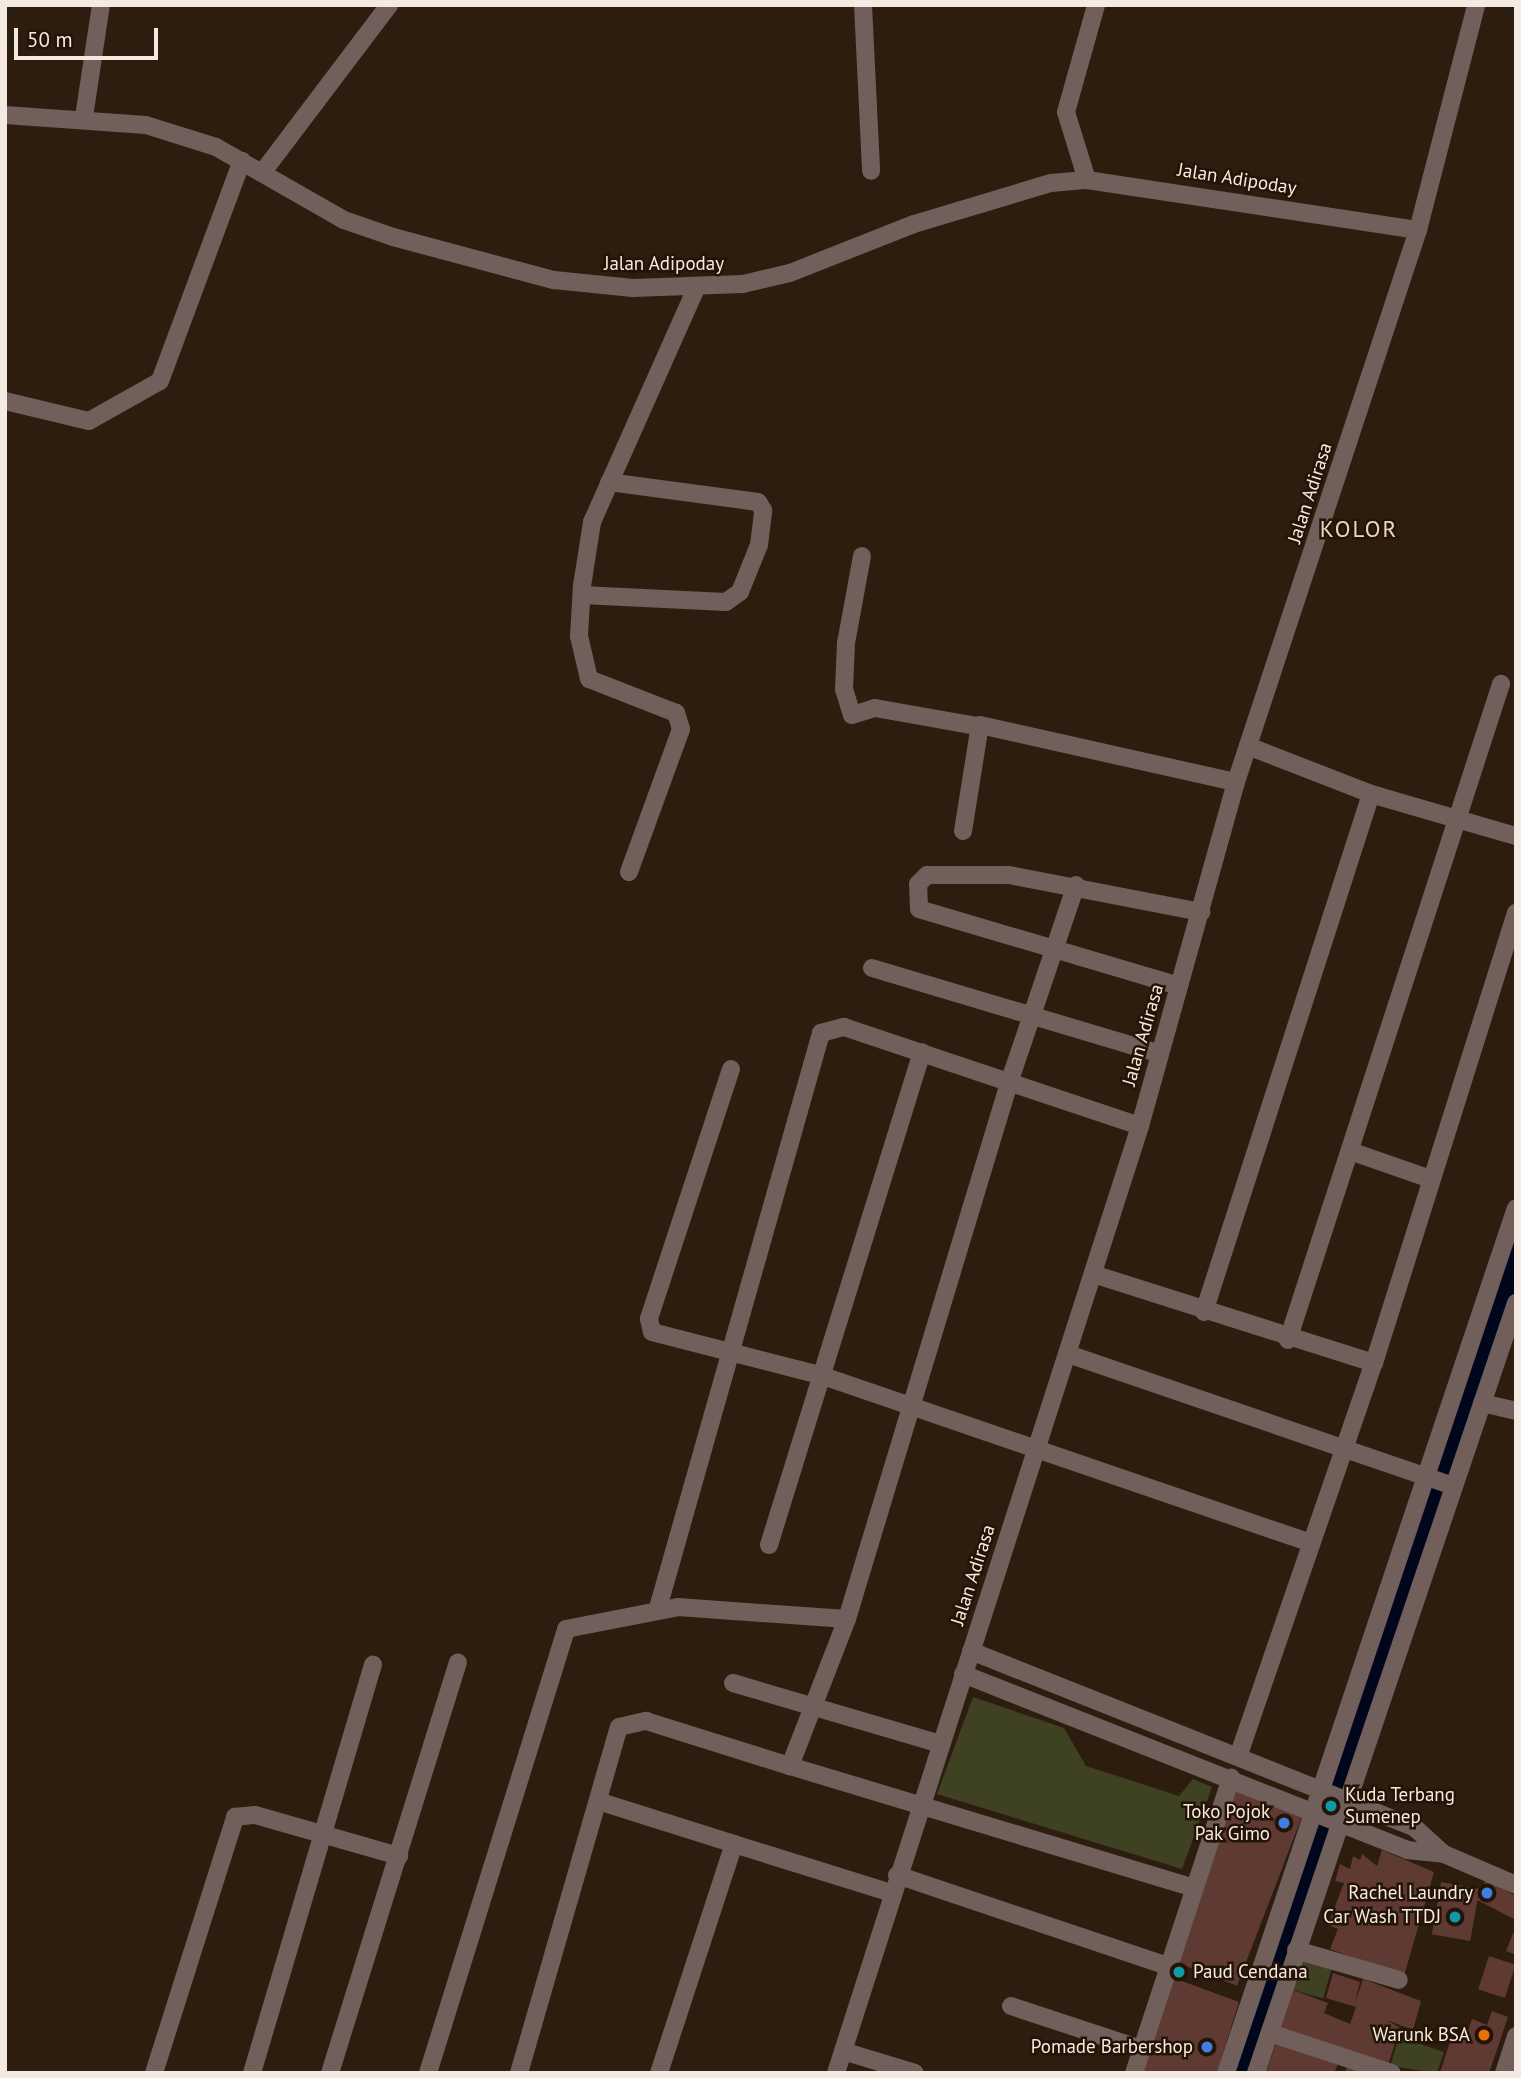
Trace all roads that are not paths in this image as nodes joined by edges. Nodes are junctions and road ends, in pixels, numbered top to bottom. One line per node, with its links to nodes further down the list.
1 (101, 5): 7 (street)
2 (389, 5): 10 (street)
3 (863, 5): 9 (street)
4 (1096, 5): 11 (street)
5 (1476, 5): 12 (street, Jalan Adirasa)
6 (5, 115): 7 (street, Jalan Adipoday)
7 (84, 117): 8 (street, Jalan Adipoday)
8 (242, 161): 10 (street, Jalan Adipoday); 14 (street)
9 (871, 171)
10 (262, 173): 13 (street, Jalan Adipoday)
11 (1087, 180): 12 (street, Jalan Adipoday); 13 (street, Jalan Adipoday)
12 (1418, 230): 20 (street, Jalan Adirasa)
13 (696, 288): 15 (street)
14 (5, 401)
15 (609, 482): 17 (street); 17 (street)
16 (862, 556): 19 (street)
17 (582, 595): 26 (street)
18 (1501, 684): 23 (street)
19 (977, 726): 21 (street); 24 (street)
20 (1248, 746): 21 (street, Jalan Adirasa); 22 (street)
21 (1236, 782): 28 (street, Jalan Adirasa)
22 (1371, 794): 23 (street); 44 (street)
23 (1459, 821): 25 (street); 39 (street)
24 (964, 831)
25 (1516, 836)
26 (629, 872)
27 (1076, 886): 28 (street); 30 (street); 30 (street)
28 (1201, 912): 32 (street, Jalan Adirasa)
29 (1516, 913): 40 (street)
30 (1055, 949): 32 (street); 33 (street)
31 (872, 968): 33 (street)
32 (1179, 986): 35 (street, Jalan Adirasa)
33 (1032, 1014): 35 (street); 37 (street)
34 (922, 1052): 37 (street); 46 (street); 49 (street)
35 (1158, 1053): 38 (street, Jalan Adirasa)
36 (731, 1069): 46 (street)
37 (1009, 1083): 38 (street); 51 (street)
38 (1139, 1126): 42 (street, Jalan Adirasa)
39 (1350, 1151): 40 (street); 45 (street)
40 (1431, 1179): 48 (street)
41 (1516, 1208): 55 (street)
42 (1093, 1274): 44 (street); 47 (street, Jalan Adirasa)
43 (1516, 1303): 50 (street)
44 (1205, 1312): 45 (street)
45 (1288, 1340): 48 (street)
46 (730, 1354): 49 (street); 59 (street)
47 (1068, 1354): 53 (street, Jalan Adirasa); 54 (street)
48 (1374, 1363): 54 (street)
49 (823, 1376): 51 (street); 58 (street)
50 (1482, 1403): 52 (street); 56 (street)
51 (913, 1409): 53 (street); 60 (street)
52 (1516, 1411)
53 (1036, 1447): 57 (street); 61 (street, Jalan Adirasa)
54 (1345, 1448): 55 (street); 57 (street)
55 (1427, 1477): 56 (street); 71 (street)
56 (1450, 1484): 72 (street)
57 (1311, 1543): 68 (street)
58 (769, 1545)
59 (658, 1608): 60 (street); 97 (street)
60 (847, 1619): 66 (street)
61 (971, 1651): 64 (street, Jalan Adirasa); 68 (street)
62 (458, 1662): 80 (street)
63 (373, 1665): 77 (street)
64 (963, 1674): 67 (street, Jalan Adirasa); 70 (street)
65 (733, 1683): 66 (street)
66 (816, 1704): 67 (street); 69 (street)
67 (940, 1744): 74 (street, Jalan Adirasa)
68 (1239, 1754): 71 (street)
69 (790, 1766): 73 (street); 74 (street)
70 (1231, 1778): 75 (street); 83 (street)
71 (1323, 1789): 72 (street); 75 (street)
72 (1346, 1800): 76 (street); 79 (street)
73 (598, 1801): 78 (street); 98 (street)
74 (922, 1805): 81 (street, Jalan Adirasa); 83 (street)
75 (1312, 1812): 76 (street); 103 (street)
76 (1338, 1823): 79 (street); 85 (street)
77 (324, 1832): 80 (street); 94 (street); 95 (street)
78 (734, 1844): 84 (street); 99 (street)
79 (1444, 1854): 82 (street)
80 (399, 1856): 96 (street)
81 (897, 1875): 84 (street, Jalan Adirasa); 86 (street)
82 (1514, 1880)
83 (1193, 1888): 86 (street)
84 (891, 1893): 92 (street, Jalan Adirasa)
85 (1296, 1950): 87 (street); 89 (street)
86 (1167, 1966): 91 (street)
87 (1399, 1980)
88 (1011, 2006): 91 (street)
89 (1270, 2033): 93 (street); 104 (street)
90 (1516, 2036): 106 (street)
91 (1141, 2049): 102 (street)
92 (843, 2051): 100 (street, Jalan Adirasa); 101 (street)
93 (1343, 2065): 105 (street)
94 (155, 2073)
95 (252, 2073)
96 (330, 2073)
97 (428, 2073)
98 (519, 2073)
99 (659, 2073)
100 (836, 2073)
101 (915, 2073)
102 (1134, 2073)
103 (1226, 2073)
104 (1256, 2073)
105 (1392, 2073)
106 (1504, 2073)

